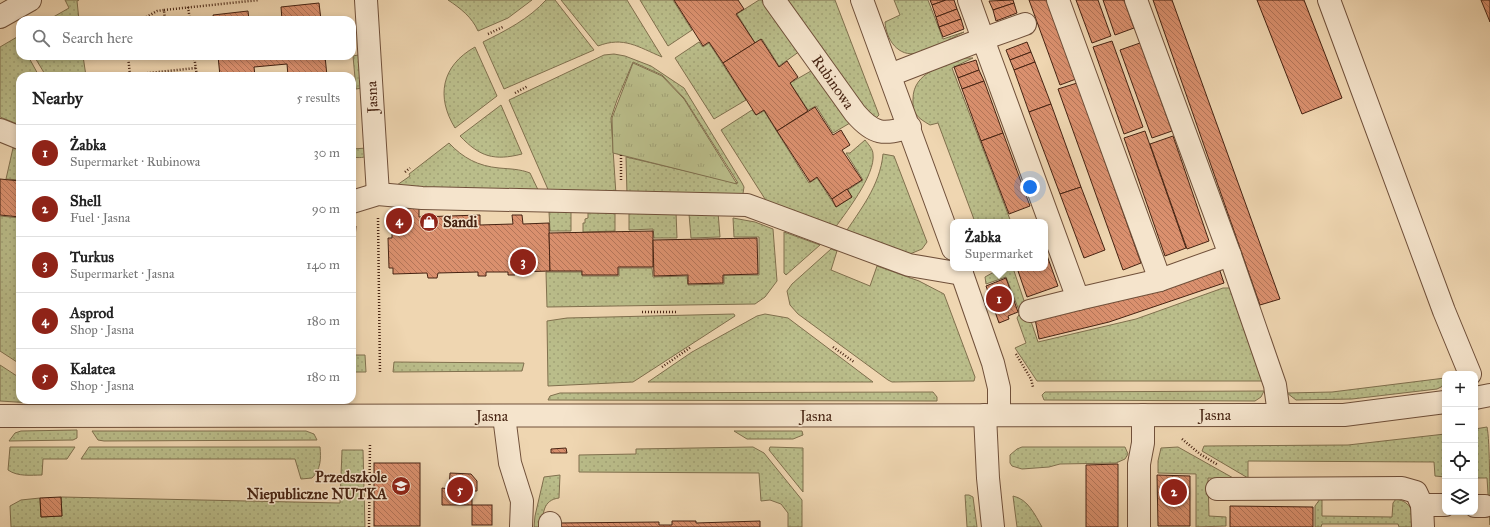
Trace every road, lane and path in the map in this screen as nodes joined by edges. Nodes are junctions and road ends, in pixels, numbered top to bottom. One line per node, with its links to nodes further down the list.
1 (30, 0): 15 (street)
2 (259, 0): 10 (path)
3 (366, 0): 36 (street, Jasna)
4 (774, 0): 29 (street, Rubinowa)
5 (862, 0): 26 (street)
6 (969, 0): 19 (street)
7 (1058, 0): 42 (street)
8 (1136, 0): 39 (street)
9 (1329, 0): 51 (street)
10 (188, 7): 11 (path); 14 (path)
11 (164, 10): 12 (path); 13 (path)
12 (148, 16)
13 (165, 16)
14 (189, 16)
15 (0, 17)
16 (1025, 24): 19 (street)
17 (503, 27): 18 (path)
18 (488, 34)
19 (983, 39): 26 (street); 43 (street)
20 (128, 60): 23 (path)
21 (195, 60): 22 (path)
22 (196, 68): 24 (path); 25 (path)
23 (130, 72)
24 (158, 72)
25 (196, 72)
26 (890, 75): 29 (street)
27 (528, 86): 28 (path)
28 (515, 93)
29 (910, 127): 38 (street)
30 (0, 130): 31 (street)
31 (16, 136)
32 (621, 155): 35 (path)
33 (410, 168): 34 (path)
34 (405, 172)
35 (621, 174)
36 (378, 194): 37 (street); 40 (street); 52 (path)
37 (356, 201)
38 (950, 240)
39 (1230, 255): 42 (street); 56 (street)
40 (950, 270)
41 (961, 271): 57 (street)
42 (1160, 280): 43 (street)
43 (1078, 299): 44 (street)
44 (1030, 311)
45 (642, 312): 46 (path)
46 (676, 312)
47 (691, 347): 50 (path)
48 (833, 347): 49 (path)
49 (854, 362)
50 (662, 367)
51 (1469, 371)
52 (380, 374)
53 (1490, 395): 54 (street)
54 (1478, 397)
55 (1442, 402): 56 (street, Jasna)
56 (1279, 414): 58 (street, Jasna)
57 (992, 415): 58 (street, Jasna); 60 (street, Jasna); 69 (street)
58 (1143, 415): 70 (street)
59 (0, 416): 60 (street, Jasna)
60 (504, 416): 68 (street)
61 (1180, 437): 63 (path)
62 (370, 443): 67 (path)
63 (1212, 461)
64 (1217, 489): 65 (street)
65 (1422, 505): 66 (street); 71 (street)
66 (1442, 505)
67 (369, 527)
68 (521, 527)
69 (993, 527)
70 (1139, 527)
71 (1423, 527)

